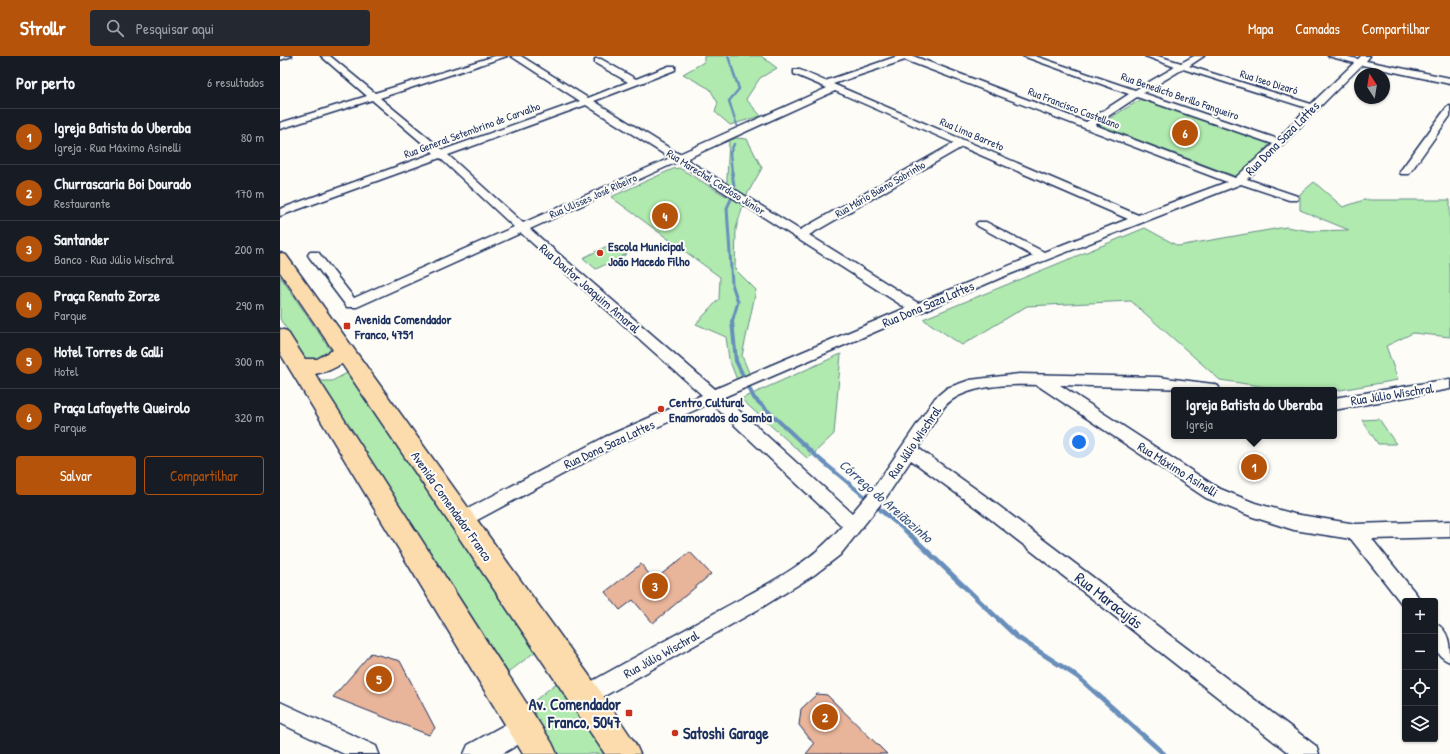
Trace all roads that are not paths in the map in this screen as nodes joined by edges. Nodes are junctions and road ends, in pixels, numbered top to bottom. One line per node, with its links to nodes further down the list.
1 (288, 56): 10 (street)
2 (325, 56): 21 (street, Rua Doutor Joaquim Amaral)
3 (503, 56): 21 (street)
4 (515, 56): 22 (street, Rua Marechal Cardoso Júnior)
5 (905, 56): 18 (street); 26 (street, Rua Francisco Castellano)
6 (1027, 56): 20 (street, Rua Benedicto Berillo Fangueiro)
7 (1149, 56): 13 (street, Rua Iseo Dizaró)
8 (1200, 56): 13 (street)
9 (1332, 56): 12 (street)
10 (280, 58)
11 (593, 58): 17 (street)
12 (1363, 59): 16 (street); 23 (street, Rua Dona Saza Lattes)
13 (1182, 66): 20 (street); 23 (street, Rua Iseo Dizaró)
14 (672, 68): 17 (street, Rua General Setembrino de Carvalho)
15 (797, 72): 18 (street, Rua Lima Barreto)
16 (1450, 81)
17 (635, 82): 22 (street, Rua General Setembrino de Carvalho)
18 (825, 84): 19 (street, Rua Lima Barreto)
19 (835, 88): 27 (street, Rua Lima Barreto); 30 (street, Rua Ulisses José Ribeiro)
20 (1137, 93): 26 (street); 28 (street, Rua Benedicto Berillo Fangueiro)
21 (372, 97): 25 (street); 29 (street, Rua Doutor Joaquim Amaral)
22 (587, 101): 29 (street, Rua General Setembrino de Carvalho); 30 (street, Rua Marechal Cardoso Júnior)
23 (1313, 107): 28 (street, Rua Dona Saza Lattes)
24 (1450, 109): 31 (street)
25 (280, 126)
26 (1087, 126): 32 (street, Rua Francisco Castellano)
27 (961, 143): 35 (street, Rua Lima Barreto); 38 (street, Rua Mário Bueno Sobrinho)
28 (1280, 143): 32 (street, Rua Dona Saza Lattes)
29 (441, 154): 34 (street, Rua General Setembrino de Carvalho); 37 (street, Rua Doutor Joaquim Amaral)
30 (678, 158): 37 (street, Rua Ulisses José Ribeiro); 38 (street, Rua Marechal Cardoso Júnior)
31 (1405, 172)
32 (1239, 181): 33 (street, Rua Francisco Castellano); 35 (street, Rua Dona Saza Lattes)
33 (1293, 198)
34 (280, 213)
35 (1138, 219): 40 (street, Rua Dona Saza Lattes)
36 (982, 224): 40 (street)
37 (522, 228): 39 (street, Rua Ulisses José Ribeiro); 49 (street, Rua Doutor Joaquim Amaral)
38 (800, 235): 42 (street, Rua Marechal Cardoso Júnior)
39 (314, 255)
40 (1043, 256): 42 (street, Rua Dona Saza Lattes)
41 (280, 259): 44 (highway, Avenida Comendador Franco)
42 (918, 309): 49 (street, Rua Dona Saza Lattes)
43 (280, 336): 45 (highway)
44 (345, 352): 45 (highway); 53 (highway, Avenida Comendador Franco)
45 (298, 366): 61 (highway)
46 (1039, 379): 48 (street, Rua Júlio Wischral); 51 (street, Rua Júlio Wischral); 55 (street, Rua Máximo Asinelli)
47 (1450, 384): 50 (street, Rua Júlio Wischral)
48 (1192, 387)
49 (714, 397): 52 (street, Rua Doutor Joaquim Amaral); 53 (street, Rua Dona Saza Lattes)
50 (1337, 403)
51 (908, 448): 52 (street, Rua Júlio Wischral); 66 (street, Rua Maracujás)
52 (857, 519): 59 (street, Rua Júlio Wischral)
53 (462, 520): 59 (highway, Avenida Comendador Franco)
54 (1450, 529): 55 (street, Rua Máximo Asinelli)
55 (1356, 532): 56 (street)
56 (1408, 598)
57 (1436, 634): 58 (street)
58 (1450, 652)
59 (585, 696): 65 (highway, Avenida Comendador Franco)
60 (280, 712): 62 (street)
61 (524, 727): 63 (street); 64 (highway)
62 (368, 754)
63 (477, 754)
64 (541, 754)
65 (624, 754)
66 (1308, 754)

